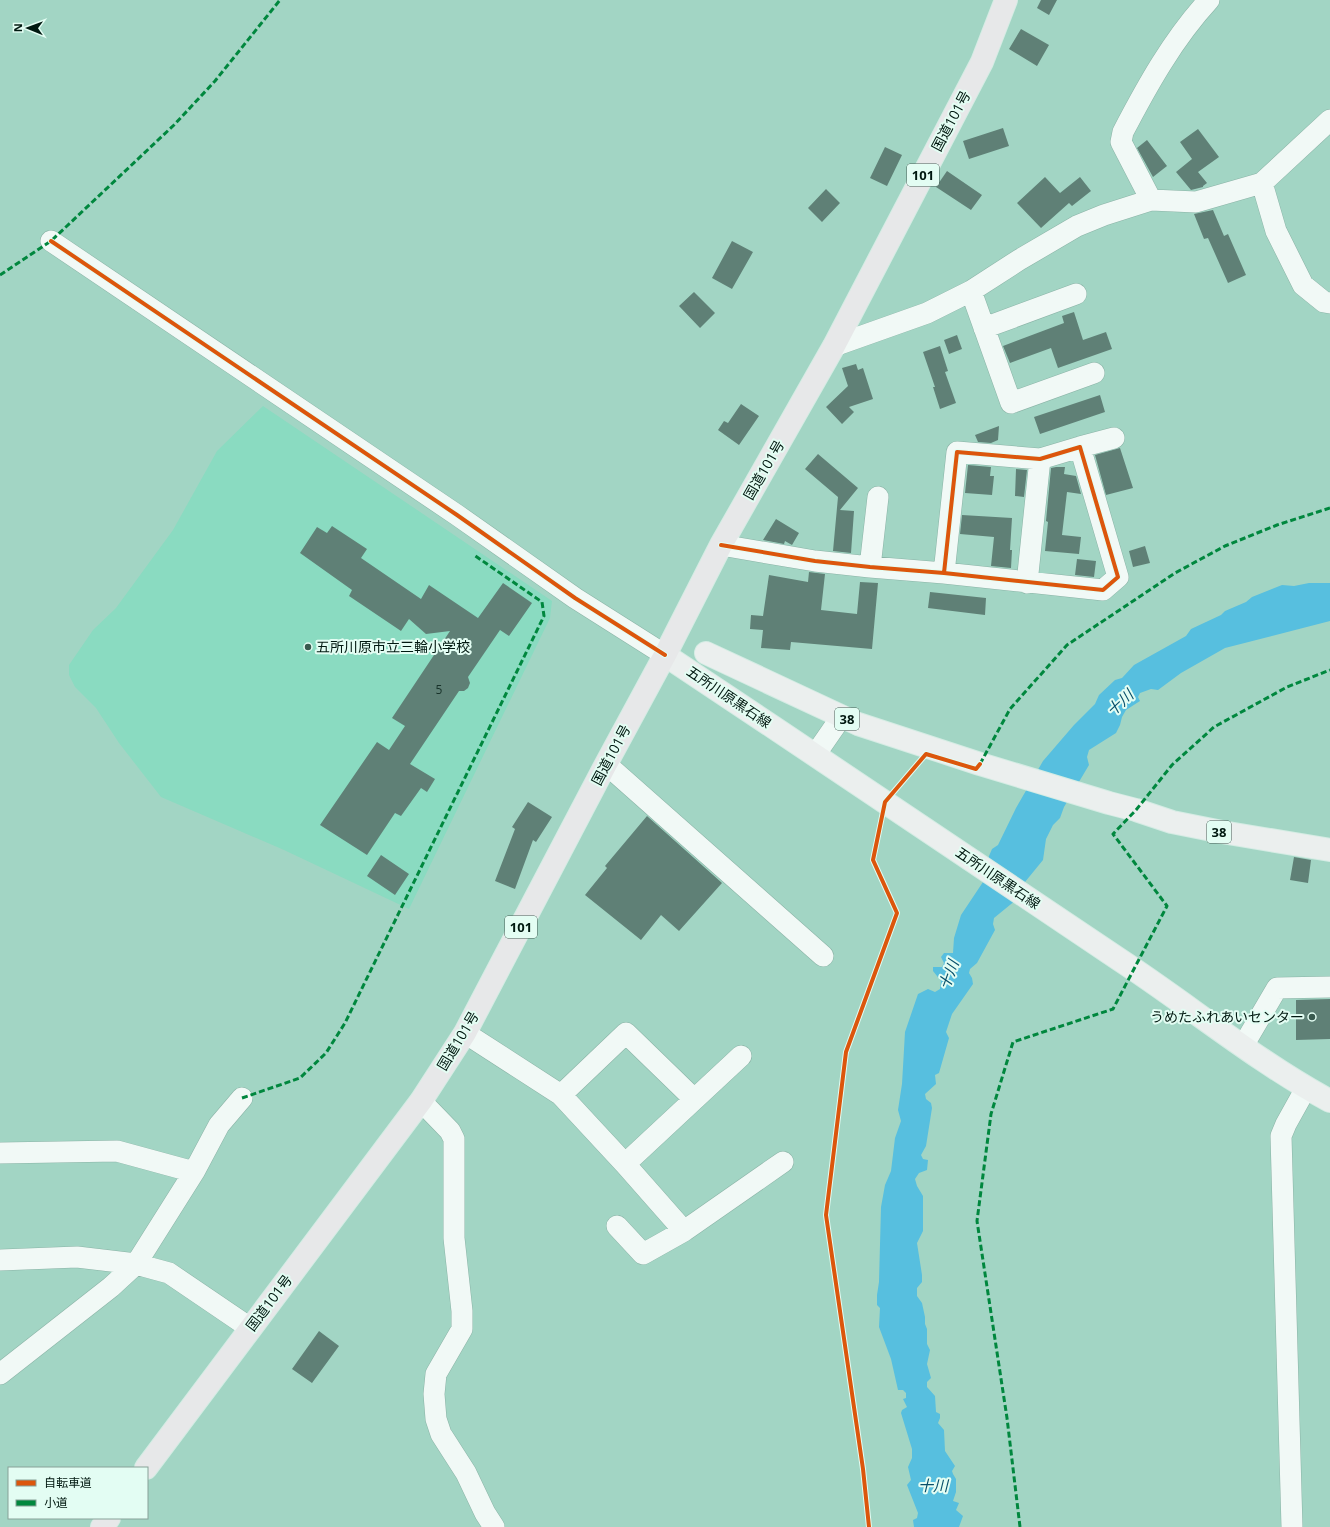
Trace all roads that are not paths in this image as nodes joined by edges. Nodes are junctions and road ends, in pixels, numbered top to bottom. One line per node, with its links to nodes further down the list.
1 (1006, 0): 11 (highway, 国道101号 / 101)
2 (1209, 0): 5 (street)
3 (1330, 120): 4 (street)
4 (1262, 183): 5 (street); 9 (street)
5 (1151, 200): 7 (street)
6 (51, 241): 22 (street)
7 (971, 291): 10 (street); 11 (street)
8 (1076, 294): 10 (street)
9 (1330, 303)
10 (984, 328): 12 (street)
11 (834, 346): 17 (highway, 国道101号 / 101)
12 (1094, 373)
13 (1114, 438): 14 (street)
14 (1080, 447): 15 (street); 20 (street)
15 (1040, 459): 19 (street); 20 (street)
16 (878, 497): 18 (street)
17 (721, 545): 18 (street); 22 (highway, 国道101号 / 101)
18 (870, 567): 19 (street)
19 (944, 573): 20 (street)
20 (1027, 583)
21 (706, 653): 23 (main road, 五所川原黒石線 / 38)
22 (665, 655): 24 (main road, 五所川原黒石線); 25 (highway, 国道101号 / 101)
23 (842, 716): 24 (street); 26 (main road, 五所川原黒石線 / 38)
24 (814, 755): 30 (main road, 五所川原黒石線)
25 (606, 764): 27 (street); 29 (highway, 国道101号 / 101)
26 (1330, 850)
27 (823, 956)
28 (1330, 987): 30 (street)
29 (465, 1033): 33 (street); 36 (highway, 国道101号 / 101)
30 (1243, 1046): 32 (main road, 五所川原黒石線)
31 (741, 1056): 35 (street)
32 (1306, 1088): 37 (main road, 五所川原黒石線); 52 (street)
33 (561, 1095): 35 (street); 40 (street)
34 (242, 1098): 41 (street)
35 (694, 1099): 40 (street)
36 (421, 1101): 46 (highway, 国道101号 / 101); 51 (street)
37 (1330, 1101)
38 (0, 1153): 41 (street)
39 (783, 1162): 43 (street)
40 (625, 1164): 43 (street)
41 (194, 1172): 45 (street)
42 (617, 1226): 43 (street)
43 (684, 1231)
44 (0, 1260): 45 (street)
45 (136, 1264): 46 (street); 47 (street)
46 (250, 1328): 48 (highway, 国道101号 / 101)
47 (0, 1374)
48 (147, 1467)
49 (108, 1519): 50 (highway)
50 (102, 1527)
51 (494, 1527)
52 (1292, 1527)

